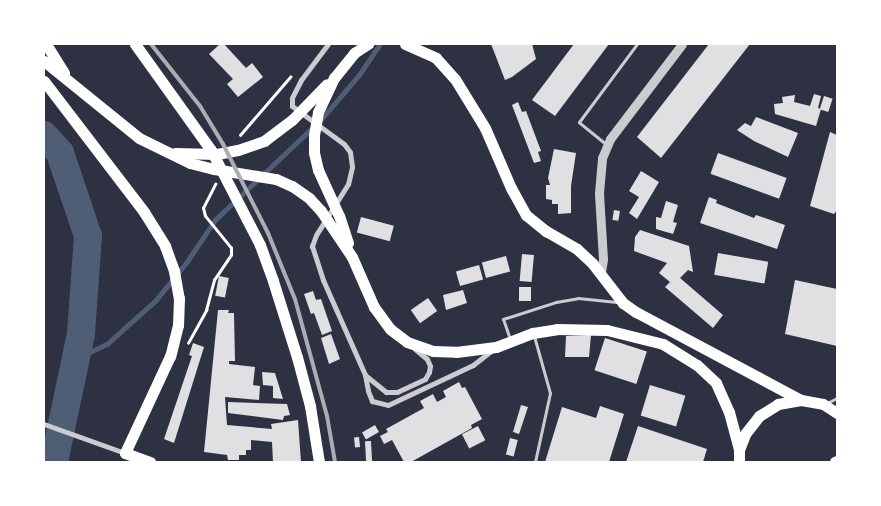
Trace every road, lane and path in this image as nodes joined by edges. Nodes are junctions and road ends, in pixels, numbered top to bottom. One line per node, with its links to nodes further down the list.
1 (46, 44): 12 (main road)
2 (136, 44): 35 (main road)
3 (328, 44): 26 (street)
4 (368, 44): 8 (main road)
5 (637, 44): 15 (lane)
6 (682, 44): 15 (street)
7 (408, 45): 19 (main road)
8 (356, 48): 11 (main road)
9 (44, 62): 12 (main road)
10 (292, 74): 14 (path)
11 (334, 78): 16 (main road); 18 (main road)
12 (67, 79): 16 (main road)
13 (44, 81): 33 (main road)
14 (237, 141)
15 (608, 145): 19 (street)
16 (171, 153): 18 (main road)
17 (219, 176): 25 (path)
18 (352, 257): 23 (main road)
19 (601, 272): 20 (main road)
20 (623, 303): 22 (lane); 28 (main road)
21 (533, 334): 22 (main road); 32 (main road); 36 (lane)
22 (511, 341): 24 (main road)
23 (407, 342): 24 (main road); 26 (street)
24 (496, 347): 26 (street)
25 (182, 348)
26 (365, 375)
27 (837, 398): 29 (lane)
28 (801, 400): 29 (main road); 32 (main road)
29 (823, 404): 30 (main road)
30 (837, 413)
31 (44, 424): 33 (street)
32 (738, 450): 37 (main road); 38 (main road)
33 (125, 453): 34 (main road)
34 (150, 462)
35 (319, 462)
36 (535, 462)
37 (734, 462)
38 (739, 462)

